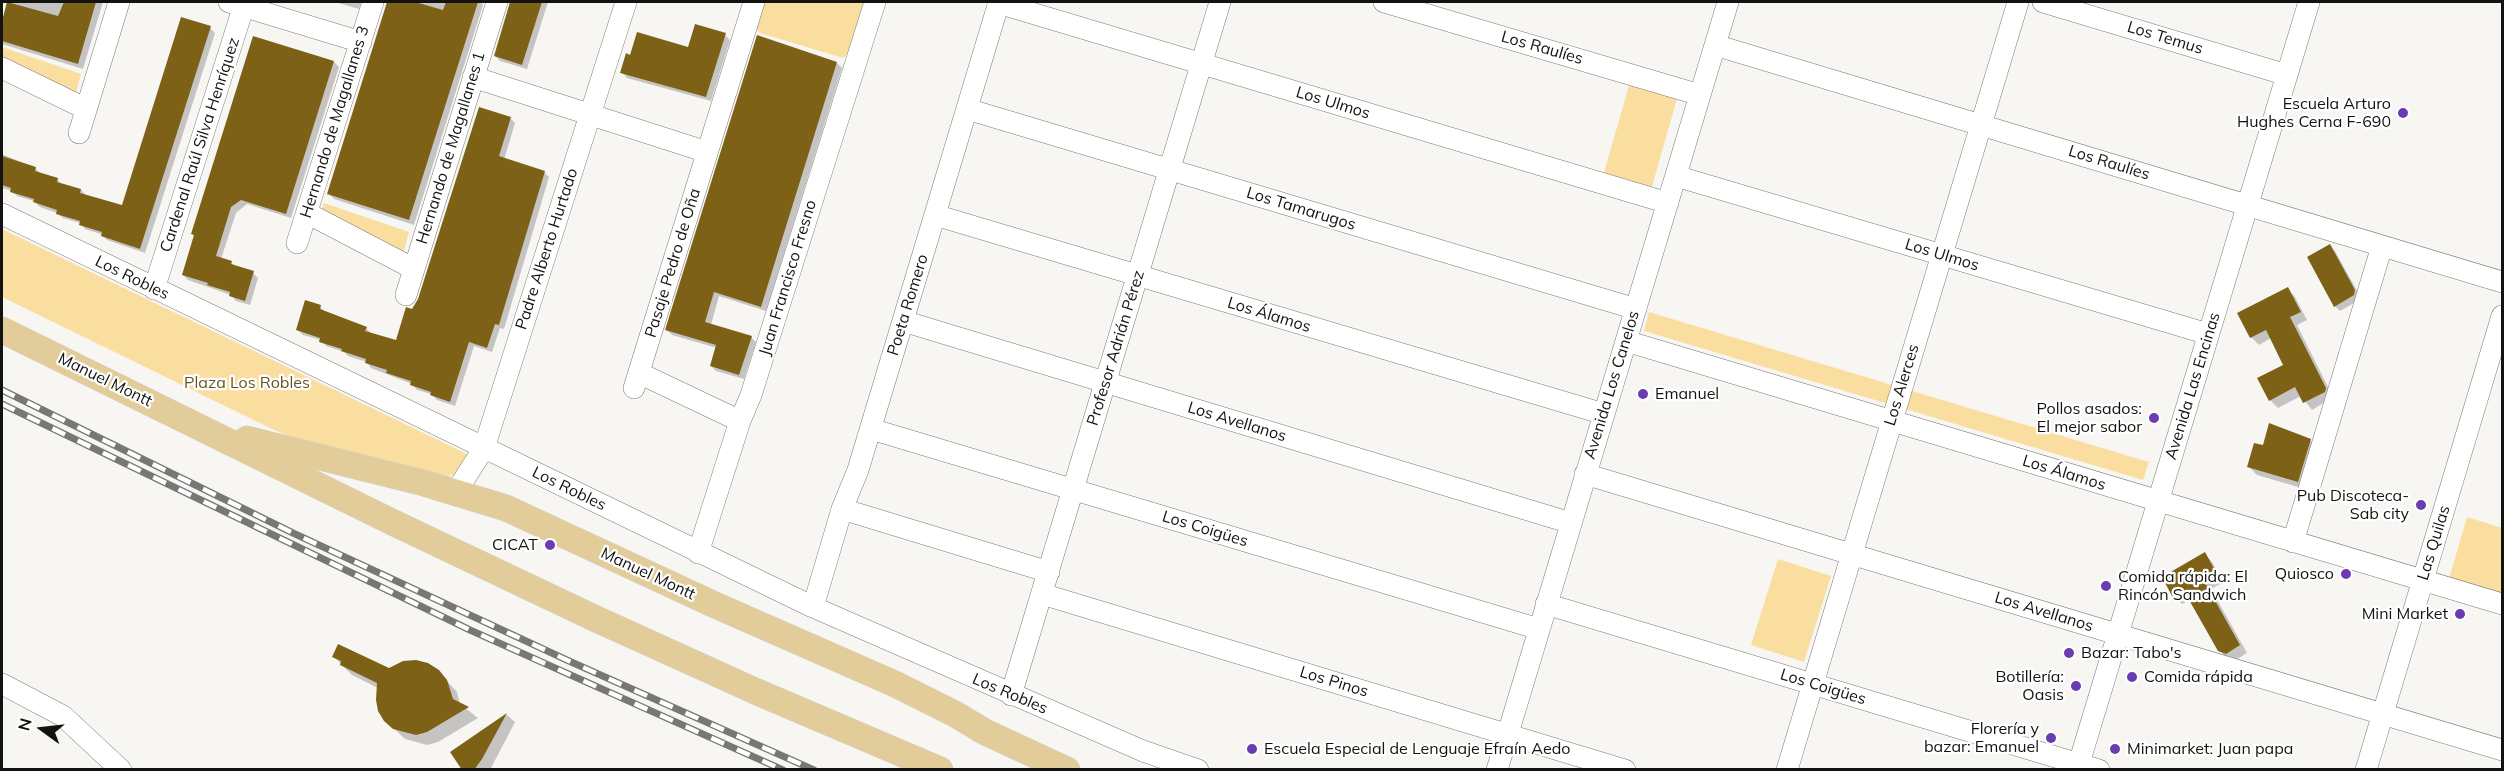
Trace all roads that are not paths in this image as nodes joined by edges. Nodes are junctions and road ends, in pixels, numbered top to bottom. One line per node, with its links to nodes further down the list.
1 (119, 2): 22 (street)
2 (373, 2): 15 (street, Hernando de Magallanes 3)
3 (497, 2): 20 (street, Hernando de Magallanes 1)
4 (626, 2): 24 (street, Padre Alberto Hurtado)
5 (754, 2): 27 (street, Pasaje Pedro de Oña)
6 (875, 2): 51 (street, Juan Francisco Fresno)
7 (998, 2): 17 (street, Los Ulmos); 23 (street, Poeta Romero)
8 (1220, 2): 17 (street, Profesor Adrián Pérez)
9 (1384, 2): 21 (street, Los Raulíes)
10 (1728, 2): 16 (street, Avenida Los Canelos)
11 (2018, 2): 25 (street, Los Alerces)
12 (2043, 2): 19 (street, Los Temus)
13 (2309, 2): 19 (street, Avenida Las Encinas)
14 (239, 3): 15 (street); 41 (street, Cardenal Raúl Silva Henríquez)
15 (361, 42): 32 (street, Hernando de Magallanes 3)
16 (1715, 45): 21 (street, Avenida Los Canelos); 25 (street, Los Raulíes)
17 (1202, 64): 28 (street, Profesor Adrián Pérez); 30 (street, Los Ulmos)
18 (2, 68): 22 (street)
19 (2287, 75): 31 (street, Avenida Las Encinas)
20 (473, 77): 24 (street); 38 (street, Hernando de Magallanes 1)
21 (1700, 95): 29 (street, Avenida Los Canelos)
22 (86, 109): 26 (street)
23 (967, 109): 28 (street, Los Tamarugos); 34 (street, Poeta Romero)
24 (590, 114): 27 (street); 55 (street, Padre Alberto Hurtado)
25 (1981, 124): 31 (street, Los Raulíes); 37 (street, Los Alerces)
26 (79, 133)
27 (707, 152): 51 (street, Pasaje Pedro de Oña)
28 (1170, 170): 39 (street, Profesor Adrián Pérez); 43 (street, Los Tamarugos)
29 (1676, 176): 30 (street, Avenida Los Canelos); 37 (street, Los Ulmos)
30 (1668, 202): 43 (street, Avenida Los Canelos)
31 (2247, 205): 36 (street, Los Raulíes); 47 (street, Avenida Las Encinas)
32 (307, 213): 35 (street, Hernando de Magallanes 3); 38 (street)
33 (2, 214): 41 (street, Los Robles)
34 (935, 215): 39 (street, Los Álamos); 45 (street, Poeta Romero)
35 (297, 243)
36 (2382, 246): 40 (street, Los Raulíes); 62 (street)
37 (1942, 255): 47 (street, Los Ulmos); 52 (street, Los Alerces)
38 (414, 269): 42 (street, Hernando de Magallanes 1)
39 (1138, 276): 49 (street, Profesor Adrián Pérez); 50 (street, Los Álamos)
40 (2502, 282)
41 (154, 289): 55 (street, Los Robles)
42 (406, 295)
43 (1635, 309): 48 (street, Avenida Los Canelos)
44 (2502, 316): 66 (street, Las Quilas)
45 (903, 321): 49 (street, Los Avellanos); 53 (street, Poeta Romero)
46 (2, 330): 54 (main road, Manuel Montt)
47 (2208, 334): 59 (street, Avenida Las Encinas)
48 (1626, 341): 50 (street, Avenida Los Canelos); 52 (street, Los Álamos)
49 (1106, 382): 57 (street, Profesor Adrián Pérez); 61 (street, Los Avellanos)
50 (1604, 414): 56 (street, Avenida Los Canelos)
51 (740, 421): 63 (street, Juan Francisco Fresno)
52 (1892, 421): 59 (street, Los Álamos); 64 (street, Los Alerces)
53 (871, 429): 57 (street, Los Coigües); 60 (street, Poeta Romero)
54 (209, 431): 58 (main road, Manuel Montt); 82 (main road, Manuel Montt)
55 (484, 448): 58 (street, Padre Alberto Hurtado); 63 (street, Los Robles)
56 (1586, 474): 61 (street, Avenida Los Canelos); 64 (street, Los Avellanos)
57 (1074, 490): 65 (street, Profesor Adrián Pérez); 71 (street, Los Coigües)
58 (456, 492): 83 (main road, Manuel Montt)
59 (2158, 501): 62 (street, Los Álamos); 72 (street, Avenida Las Encinas)
60 (842, 509): 65 (street); 70 (street, Poeta Romero)
61 (1571, 524): 68 (street, Avenida Los Canelos)
62 (2293, 542): 66 (street, Los Álamos)
63 (698, 553): 70 (street, Los Robles)
64 (1851, 555): 72 (street, Los Avellanos); 74 (street, Los Alerces)
65 (1049, 572): 67 (street, Profesor Adrián Pérez)
66 (2423, 580): 69 (street, Los Álamos); 76 (street, Las Quilas)
67 (1042, 594): 75 (street, Profesor Adrián Pérez); 77 (street, Los Pinos)
68 (1546, 604): 71 (street, Avenida Los Canelos); 74 (street, Los Coigües)
69 (2502, 604)
70 (813, 607): 75 (street, Los Robles)
71 (1539, 629): 77 (street, Avenida Los Canelos)
72 (2117, 634): 76 (street, Los Avellanos); 80 (street, Avenida Las Encinas)
73 (2, 684): 81 (street)
74 (1812, 684): 80 (street, Los Coigües); 88 (street, Los Alerces)
75 (1011, 695): 79 (street, Los Robles)
76 (2382, 714): 78 (street, Los Avellanos); 90 (street, Las Quilas)
77 (1507, 734): 86 (street, Avenida Los Canelos); 87 (street, Los Pinos)
78 (2502, 750)
79 (1143, 751): 84 (street, Los Robles); 85 (street, Los Robles)
80 (2078, 766): 89 (street, Los Coigües)
81 (121, 770)
82 (940, 770)
83 (1067, 770)
84 (1166, 770)
85 (1198, 770)
86 (1497, 770)
87 (1625, 770)
88 (1787, 770)
89 (2099, 770)
90 (2366, 770)

